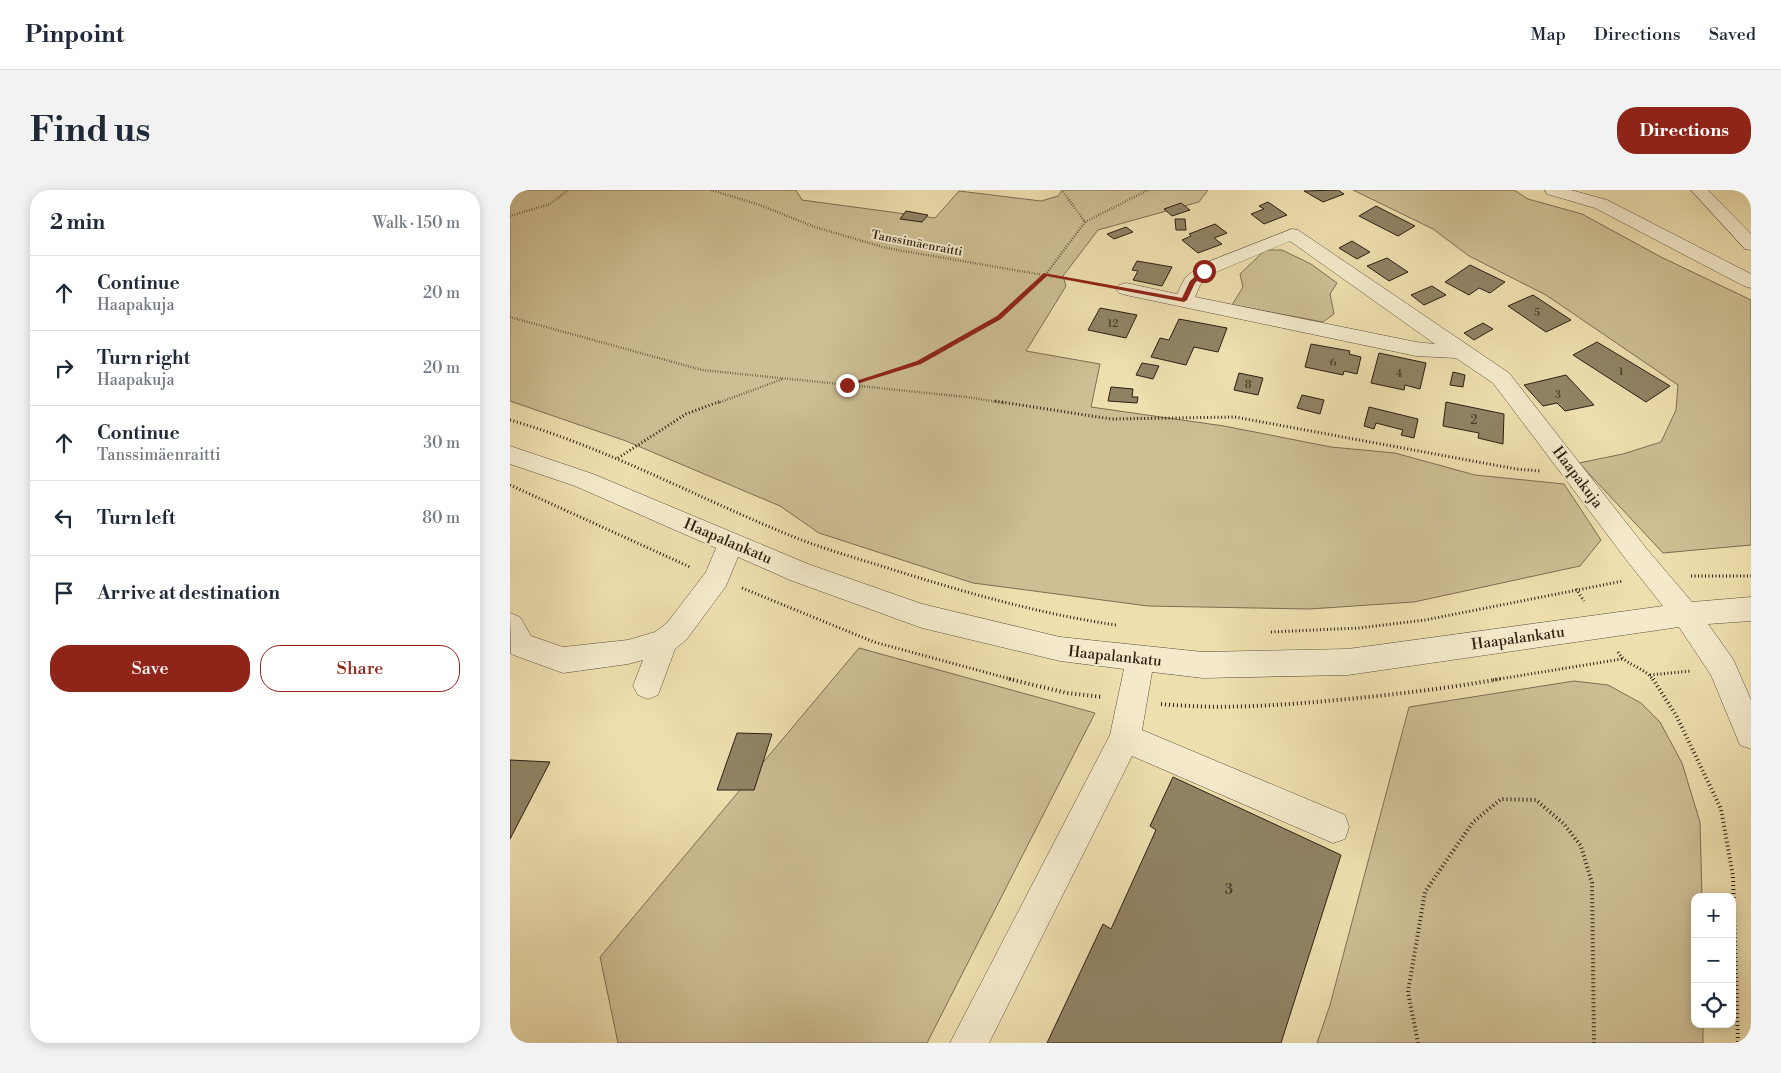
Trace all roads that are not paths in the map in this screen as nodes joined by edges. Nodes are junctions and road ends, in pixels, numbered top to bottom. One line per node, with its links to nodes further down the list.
1 (1553, 190): 4 (street)
2 (1700, 190): 3 (street)
3 (1751, 245)
4 (1751, 282)
5 (1126, 290): 6 (street, Haapakuja)
6 (1184, 300): 7 (street, Haapakuja); 7 (street, Haapakuja)
7 (1461, 352): 11 (street, Haapakuja)
8 (510, 455): 9 (street, Haapalankatu)
9 (731, 542): 13 (street); 14 (street, Haapalankatu)
10 (1751, 609): 11 (street, Haapalankatu)
11 (1686, 614): 14 (street, Haapalankatu); 16 (street, Haapakuja)
12 (510, 625): 13 (street)
13 (664, 642): 15 (street)
14 (1140, 658): 17 (street)
15 (648, 686)
16 (1751, 735)
17 (1125, 738): 18 (street); 19 (street)
18 (1333, 827)
19 (969, 1043)

